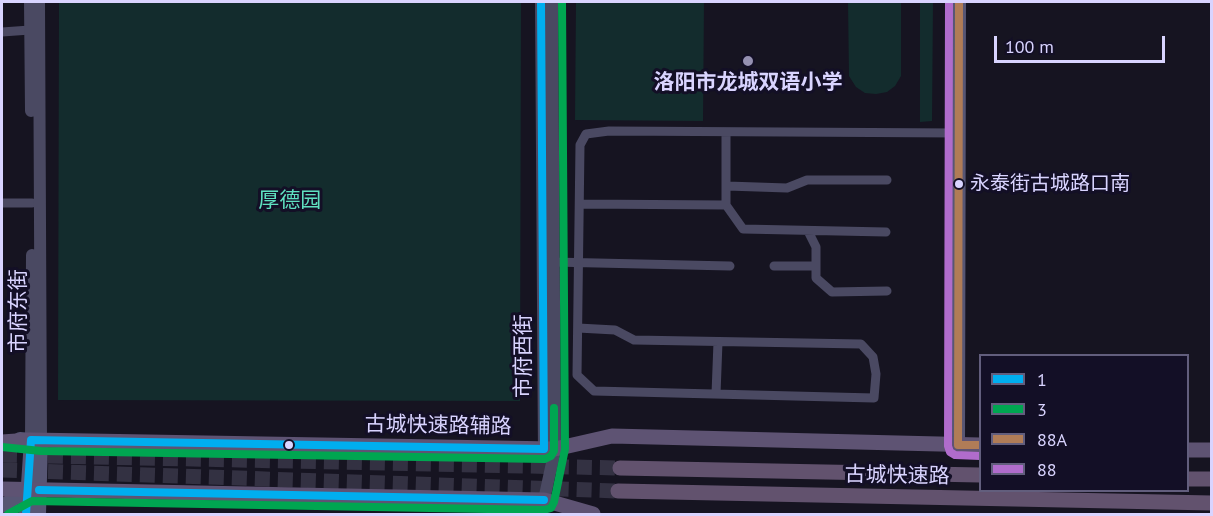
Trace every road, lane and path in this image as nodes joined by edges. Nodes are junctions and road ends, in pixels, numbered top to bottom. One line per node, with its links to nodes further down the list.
1 (30, 2): 7 (street, 市府东街)
2 (39, 2): 29 (street, 市府东街)
3 (541, 2): 33 (street, 市府西街)
4 (552, 2): 19 (street, 市府西街)
5 (953, 2): 10 (main road)
6 (959, 2): 10 (main road)
7 (30, 30): 8 (street); 14 (street, 市府东街)
8 (2, 32)
9 (726, 132): 10 (street); 12 (street); 15 (street)
10 (955, 133): 31 (main road)
11 (887, 180): 12 (street)
12 (727, 186): 16 (street)
13 (2, 203): 14 (street)
14 (32, 203): 29 (street, 市府东街)
15 (580, 204): 16 (street); 20 (street)
16 (726, 205): 17 (street)
17 (808, 231): 18 (street); 23 (street)
18 (886, 232)
19 (553, 262): 20 (street); 33 (street, 市府西街)
20 (580, 262): 21 (street); 25 (street)
21 (730, 266)
22 (774, 266): 23 (street)
23 (816, 266): 24 (street)
24 (887, 291)
25 (578, 328): 26 (street); 27 (street)
26 (718, 342): 27 (street); 27 (street)
27 (716, 394)
28 (2, 436): 29 (main road)
29 (36, 441): 30 (main road, 古城快速路辅路); 33 (main road, 古城快速路辅路); 41 (main road, 市府东街)
30 (2, 442)
31 (955, 444): 32 (main road, 古城快速路辅路); 33 (main road, 古城快速路辅路)
32 (979, 445)
33 (549, 449): 43 (street, 市府西街)
34 (1189, 450): 35 (main road)
35 (1212, 450)
36 (620, 468): 37 (highway, 古城快速路)
37 (979, 475)
38 (1189, 479): 39 (highway)
39 (1212, 479)
40 (2, 489): 41 (main road)
41 (34, 490): 43 (main road); 45 (main road); 46 (main road); 47 (main road)
42 (618, 491): 44 (highway, 古城快速路)
43 (544, 500): 48 (main road)
44 (1212, 503)
45 (2, 506)
46 (26, 514)
47 (39, 514)
48 (593, 514)

